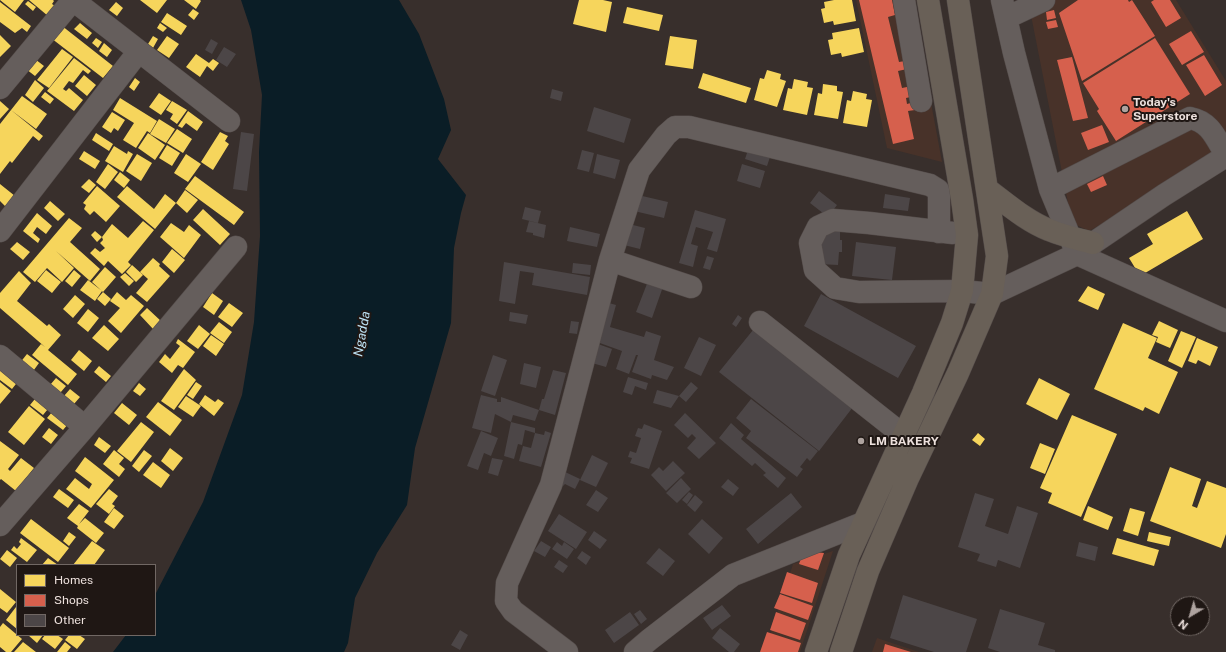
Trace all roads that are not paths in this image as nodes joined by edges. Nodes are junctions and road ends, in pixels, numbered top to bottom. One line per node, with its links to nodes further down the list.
1 (73, 0): 7 (street); 8 (street)
2 (904, 0): 9 (street)
3 (928, 0): 16 (main road)
4 (958, 0): 13 (main road)
5 (1044, 0): 6 (street)
6 (1004, 9): 12 (street)
7 (139, 51): 10 (street); 14 (street)
8 (0, 88)
9 (921, 102)
10 (229, 120)
11 (1226, 156): 12 (street); 17 (street)
12 (1050, 188): 17 (street)
13 (987, 189): 17 (main road); 22 (main road)
14 (0, 231)
15 (939, 232): 16 (street); 19 (street); 21 (street)
16 (967, 235): 21 (main road)
17 (1080, 245): 22 (street); 23 (street)
18 (236, 247): 26 (street)
19 (610, 260): 20 (street); 30 (street)
20 (691, 286)
21 (962, 291): 22 (street); 27 (main road)
22 (992, 294): 33 (main road)
23 (1226, 321)
24 (760, 322): 27 (street)
25 (0, 356): 26 (street)
26 (86, 427): 29 (street)
27 (903, 435): 28 (main road)
28 (863, 523): 31 (street); 32 (main road)
29 (0, 525)
30 (567, 652)
31 (635, 652)
32 (816, 652)
33 (841, 652)

